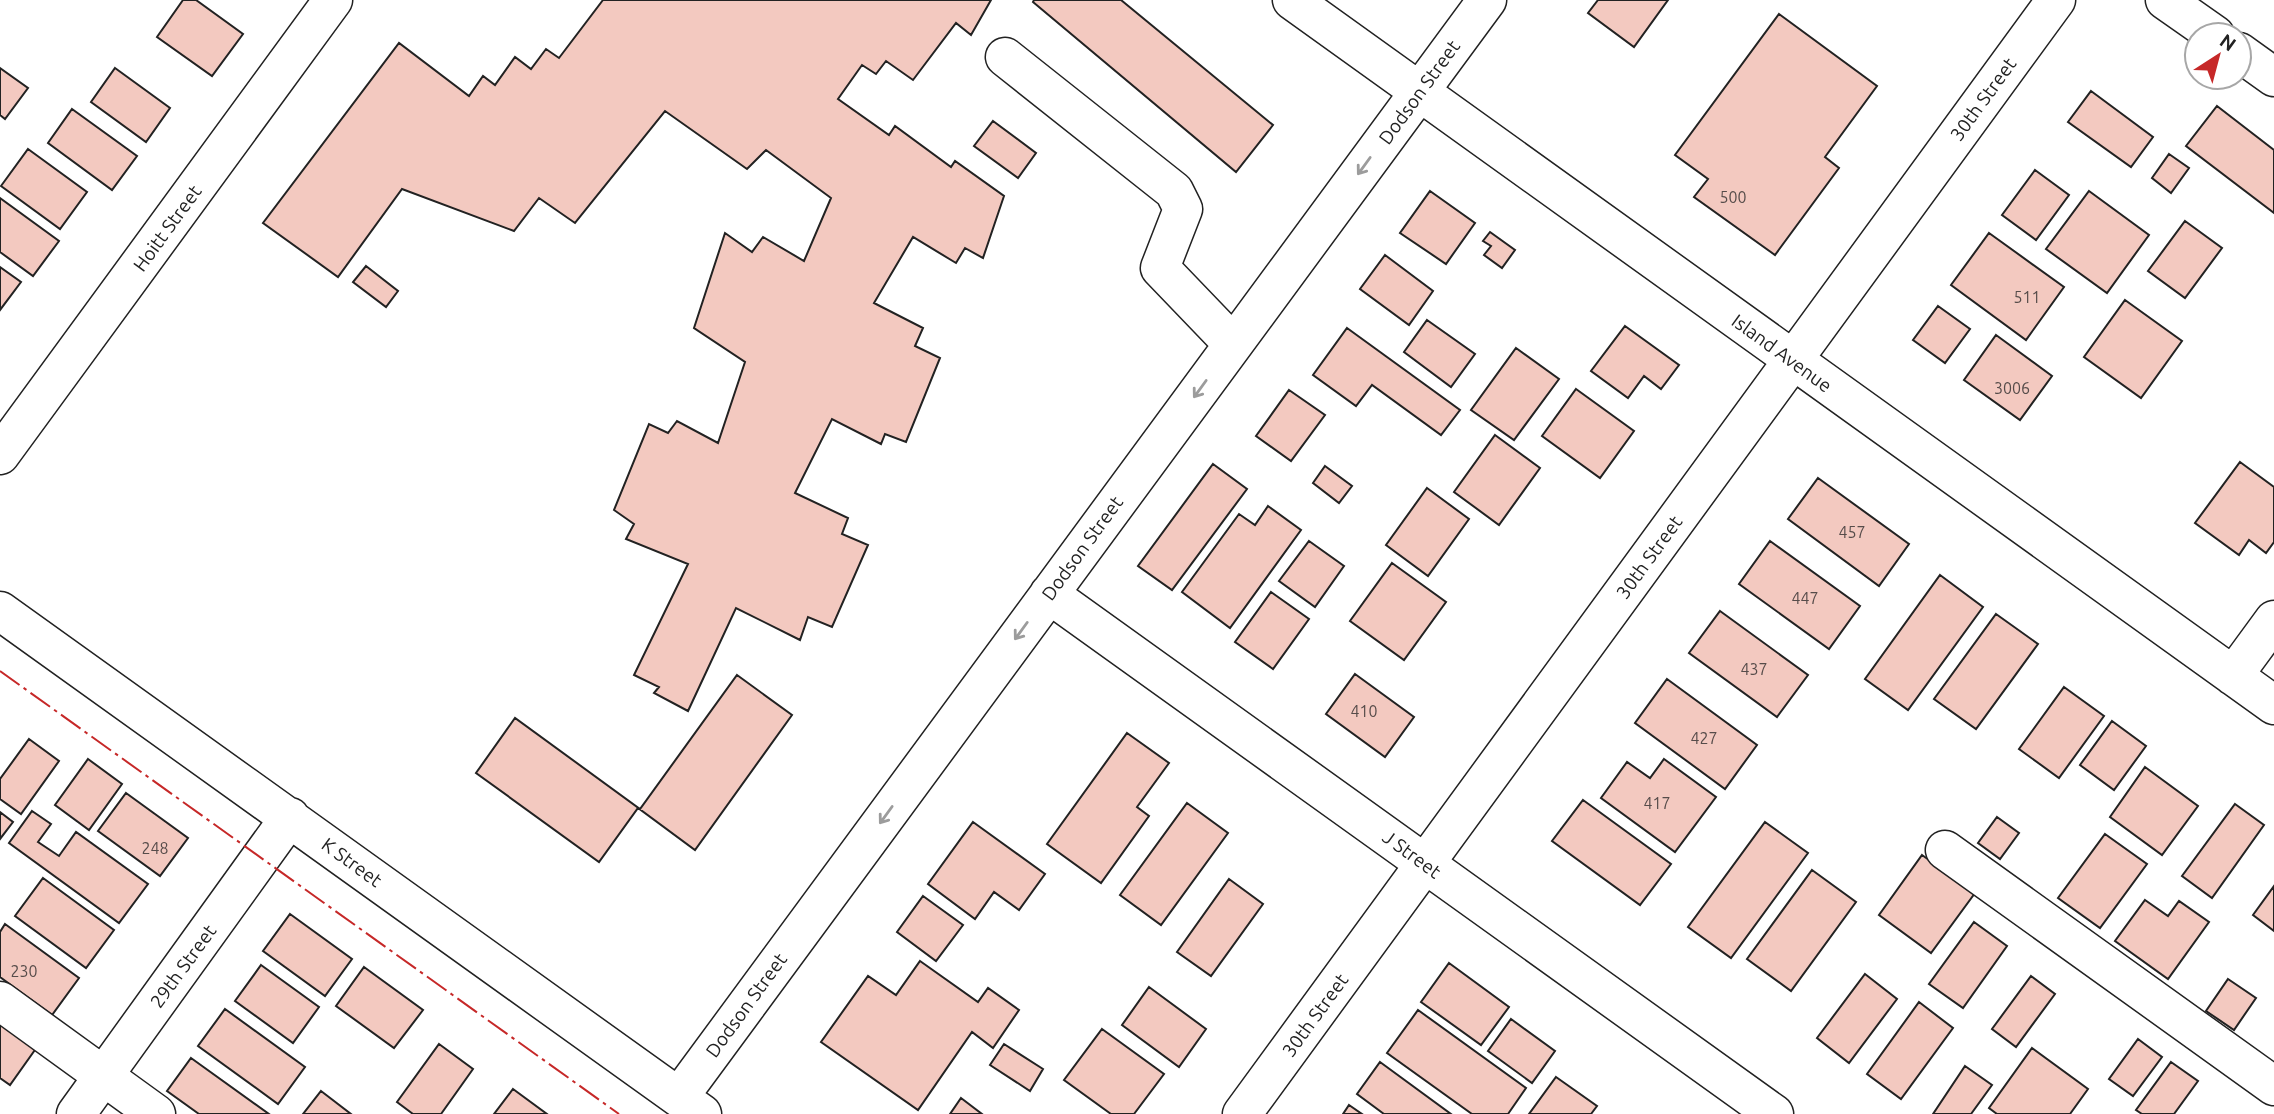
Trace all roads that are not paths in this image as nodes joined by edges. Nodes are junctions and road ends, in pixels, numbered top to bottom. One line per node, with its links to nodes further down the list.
1 (333, 0): 13 (street, Hoitt Street)
2 (1292, 0): 10 (street, Island Avenue)
3 (1487, 0): 10 (street, Dodson Street)
4 (2056, 0): 12 (street, 30th Street)
5 (2172, 2): 6 (street)
6 (2197, 21)
7 (1005, 57): 11 (street)
8 (2253, 62): 9 (street)
9 (2274, 76)
10 (1419, 92): 11 (street, Dodson Street, one-way to 11); 12 (street, Island Avenue)
11 (1233, 344): 14 (street, Dodson Street, one-way to 14)
12 (1792, 361): 17 (street, Island Avenue); 21 (street, 30th Street)
13 (0, 456)
14 (1049, 594): 21 (street, J Street); 25 (street, Dodson Street, one-way to 25)
15 (0, 611): 19 (street, K Street)
16 (2274, 620): 17 (street)
17 (2233, 676): 18 (street, Island Avenue)
18 (2274, 705)
19 (290, 817): 23 (street, 29th Street); 25 (street, K Street)
20 (1945, 850): 24 (street)
21 (1425, 864): 28 (street, 30th Street); 29 (street, J Street)
22 (0, 1001): 23 (street)
23 (103, 1077): 26 (street, 29th Street); 27 (street)
24 (2274, 1086)
25 (690, 1106)
26 (76, 1114)
27 (156, 1114)
28 (1242, 1114)
29 (1774, 1114)

